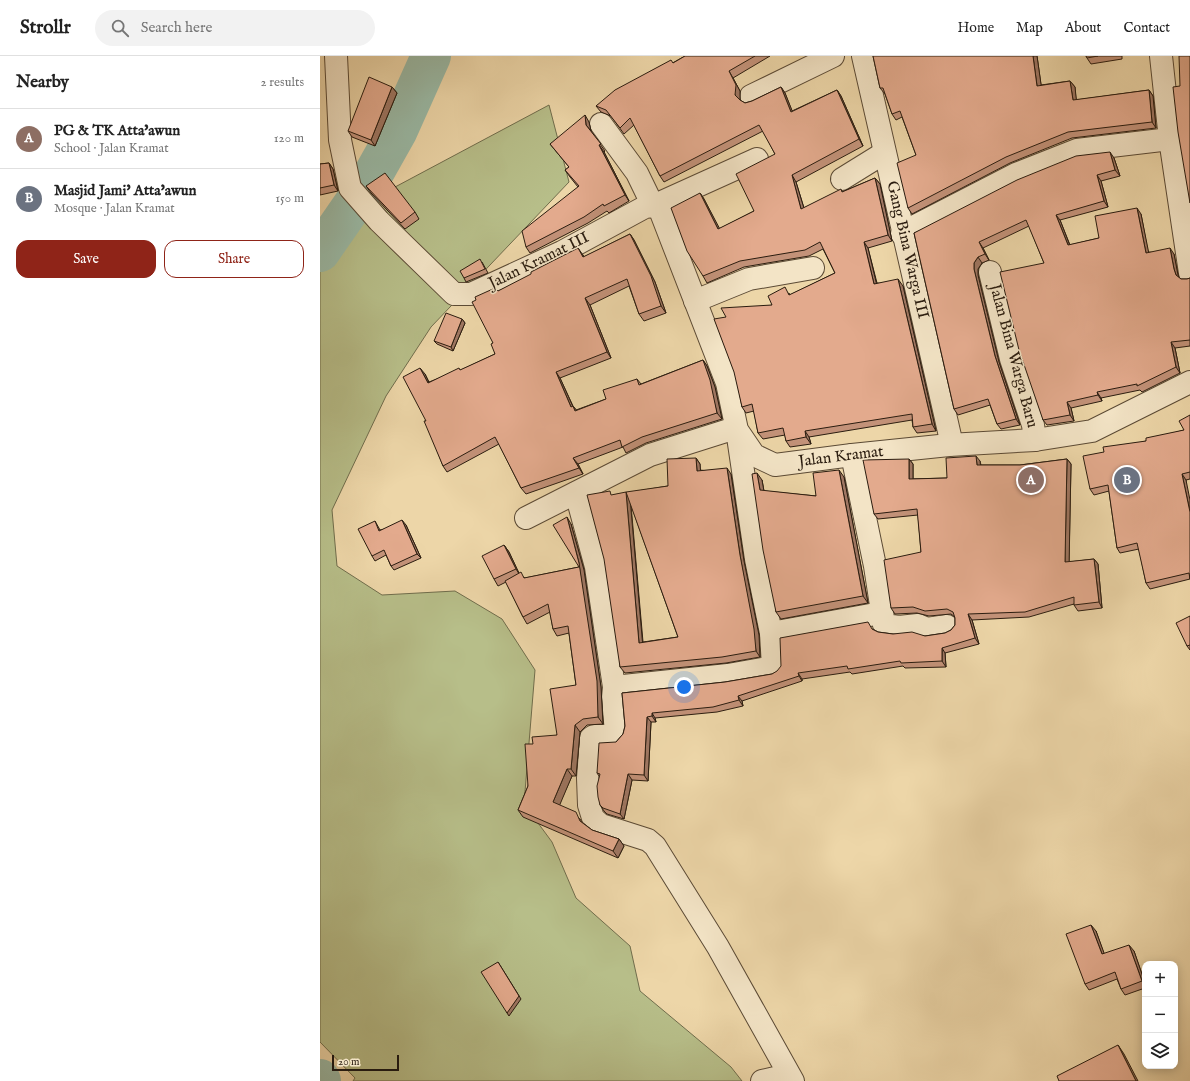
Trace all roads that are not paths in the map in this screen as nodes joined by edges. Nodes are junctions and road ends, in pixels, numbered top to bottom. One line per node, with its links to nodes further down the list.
1 (833, 56): 5 (street)
2 (863, 56): 8 (street, Gang Bina Warga III)
3 (1161, 56): 7 (street)
4 (331, 65): 11 (street, Jalan Kramat III)
5 (751, 96)
6 (601, 124): 11 (street, Jalan Kramat)
7 (1170, 139): 12 (street); 15 (street)
8 (884, 153): 10 (street); 12 (street, Gang Bina Warga III)
9 (756, 160): 11 (street, Jalan Kramat III)
10 (842, 179)
11 (653, 206): 16 (street, Jalan Kramat)
12 (902, 234): 20 (street, Gang Bina Warga III)
13 (813, 268): 16 (street)
14 (990, 272): 19 (street, Jalan Bina Warga Baru)
15 (1190, 273)
16 (695, 301): 18 (street, Jalan Kramat)
17 (1190, 382): 19 (street, Jalan Kramat)
18 (737, 430): 21 (street, Jalan Kramat); 22 (street); 26 (street)
19 (1036, 440): 20 (street, Jalan Kramat)
20 (949, 445): 21 (street, Jalan Kramat)
21 (852, 455): 24 (street)
22 (576, 493): 23 (street); 27 (street)
23 (526, 518)
24 (881, 613): 25 (street); 26 (street)
25 (947, 626)
26 (771, 633): 27 (street)
27 (614, 687): 28 (street)
28 (790, 1078): 29 (street)
29 (762, 1081)

